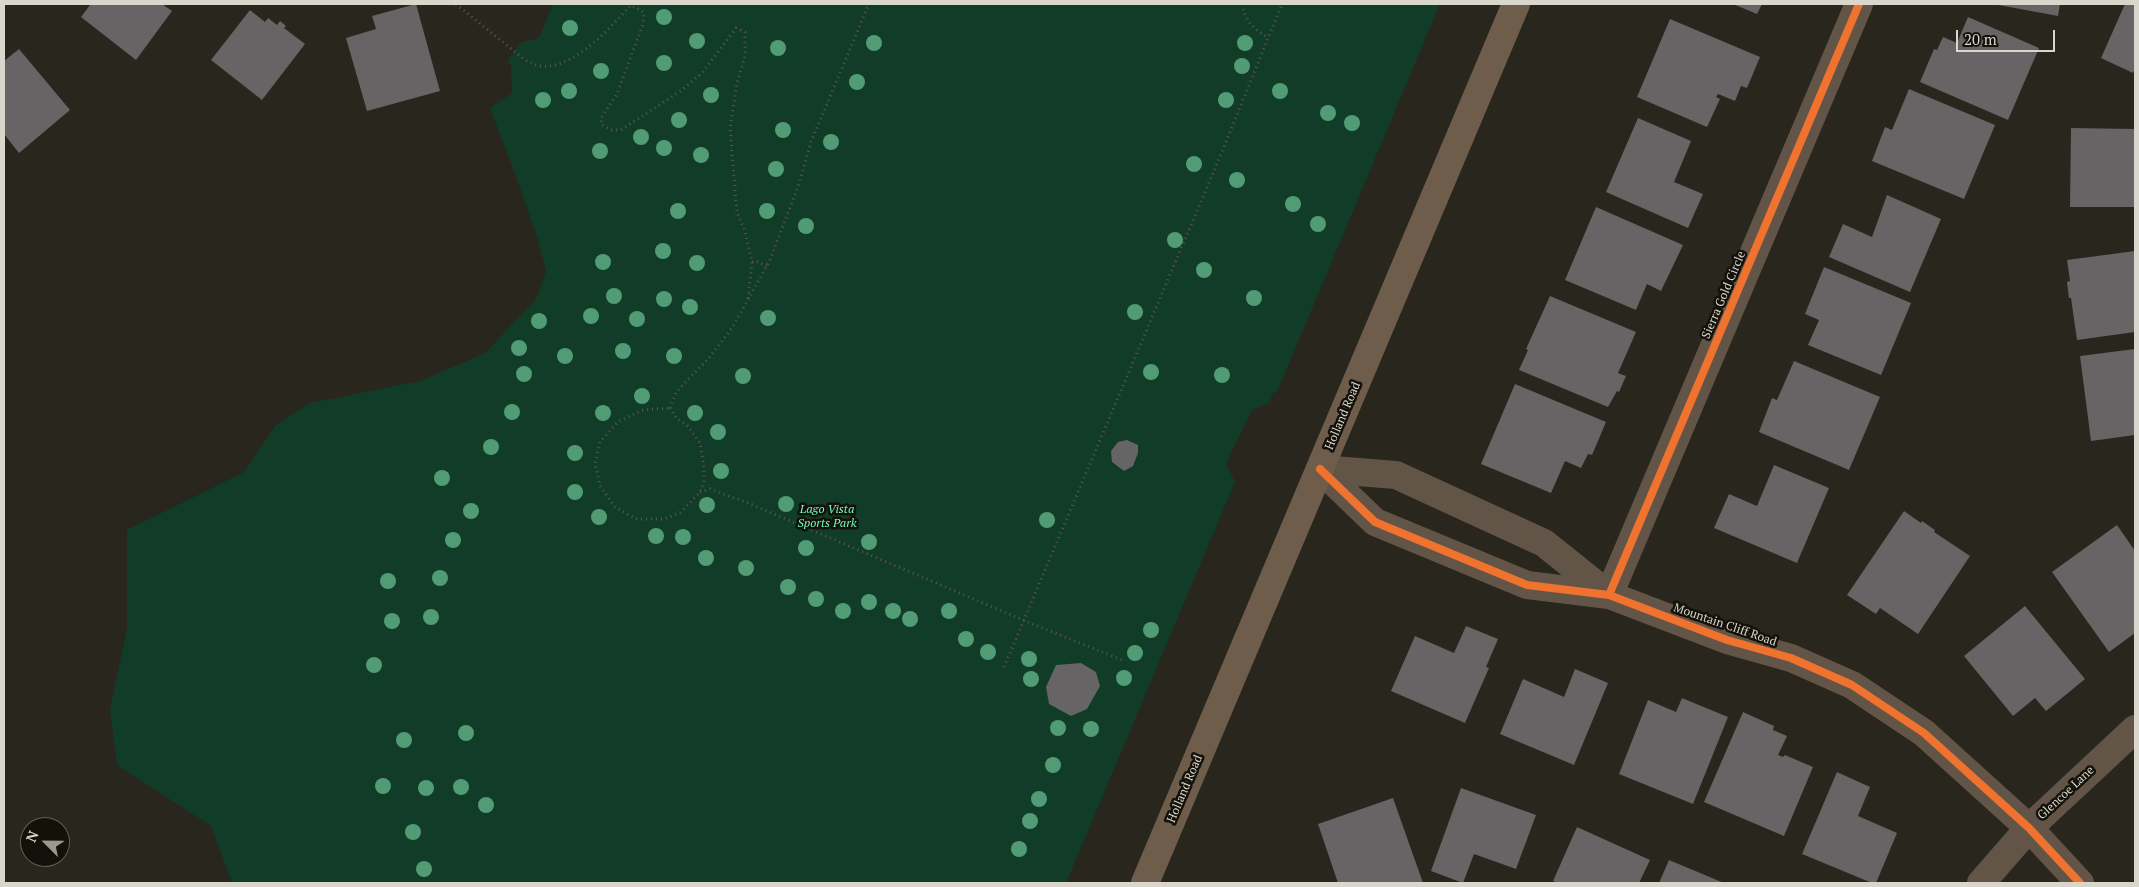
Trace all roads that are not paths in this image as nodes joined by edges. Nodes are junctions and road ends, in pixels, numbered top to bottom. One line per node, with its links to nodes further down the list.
1 (1516, 4): 3 (main road, Holland Road)
2 (1859, 4): 4 (street, Sierra Gold Circle)
3 (1320, 469): 4 (street, Mountain Cliff Road); 4 (street, Mountain Cliff Road); 7 (main road, Holland Road)
4 (1609, 595): 6 (street, Mountain Cliff Road)
5 (2135, 729): 6 (street, Glencoe Lane)
6 (2029, 828): 8 (street, Glencoe Lane); 9 (street, Mountain Cliff Road)
7 (1145, 883)
8 (1981, 883)
9 (2080, 883)

